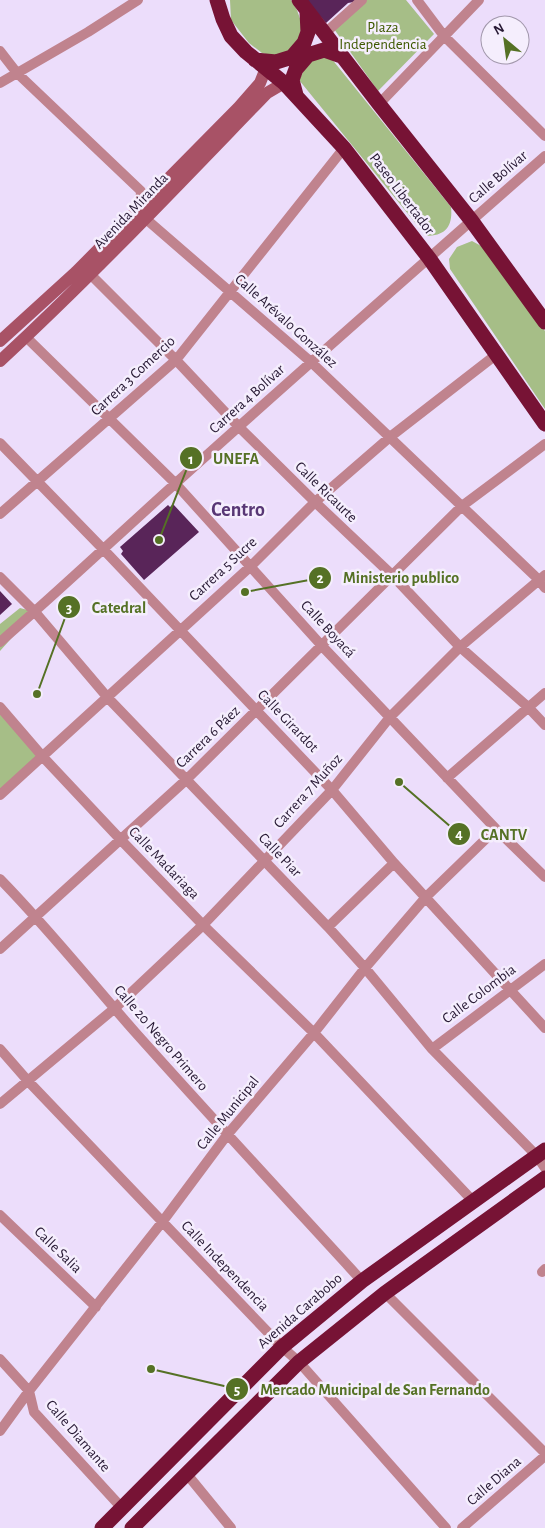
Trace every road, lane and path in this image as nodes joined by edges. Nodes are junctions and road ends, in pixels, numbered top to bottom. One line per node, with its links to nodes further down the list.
1 (138, 0): 12 (street)
2 (217, 0): 11 (highway, Paseo Libertador)
3 (362, 0): 7 (street)
4 (417, 0): 8 (street)
5 (479, 0): 8 (street)
6 (303, 6): 7 (highway); 11 (highway)
7 (324, 34): 10 (highway)
8 (444, 36): 16 (street); 17 (street)
9 (0, 52): 12 (street)
10 (342, 56): 15 (highway); 16 (highway)
11 (260, 64): 14 (highway, Paseo Libertador); 20 (main road, Avenida Miranda)
12 (18, 73): 13 (street); 20 (street)
13 (0, 83)
14 (284, 83): 15 (highway, Paseo Libertador); 20 (main road, Avenida Miranda)
15 (296, 95): 18 (highway, Paseo Libertador)
16 (379, 104): 21 (highway)
17 (545, 136)
18 (344, 148): 22 (highway, Paseo Libertador); 24 (street, Carrera 3 Comercio)
19 (545, 156): 21 (street, Calle Bolívar)
20 (143, 214): 23 (main road, Avenida Miranda); 24 (street, Calle Arévalo González); 28 (main road, Avenida Miranda)
21 (472, 220): 22 (street, Carrera 4 Bolívar); 25 (highway)
22 (429, 258): 29 (highway, Paseo Libertador); 32 (street, Carrera 4 Bolívar)
23 (91, 275): 27 (main road, Avenida Miranda); 30 (street, Calle Ricaurte)
24 (230, 291): 30 (street, Carrera 3 Comercio); 32 (street, Calle Arévalo González)
25 (540, 305): 26 (highway)
26 (545, 322)
27 (26, 337): 31 (main road, Avenida Miranda); 33 (street, Calle Boyacá)
28 (0, 341)
29 (497, 354): 34 (highway, Paseo Libertador); 36 (street, Carrera 5 Sucre)
30 (176, 360): 33 (street, Carrera 3 Comercio); 35 (street, Calle Ricaurte)
31 (0, 361)
32 (311, 362): 35 (street, Carrera 4 Bolívar); 36 (street, Calle Arévalo González)
33 (110, 419): 39 (street, Carrera 3 Comercio); 40 (street, Calle Boyacá)
34 (545, 424)
35 (238, 427): 40 (street, Carrera 4 Bolívar); 41 (street, Calle Ricaurte)
36 (390, 437): 41 (street, Carrera 5 Sucre); 42 (street, Calle Arévalo González)
37 (0, 444): 39 (street, Calle Girardot)
38 (545, 444): 42 (street, Carrera 6 Páez)
39 (37, 481): 43 (street, Carrera 3 Comercio); 44 (street, Calle Girardot)
40 (175, 483): 44 (street, Carrera 4 Bolívar); 45 (street, Calle Boyacá)
41 (315, 502): 45 (street, Carrera 5 Sucre); 46 (street, Calle Ricaurte)
42 (462, 506): 46 (street, Carrera 6 Páez); 48 (street, Calle Arévalo González)
43 (0, 514)
44 (104, 550): 50 (street, Carrera 4 Bolívar); 51 (street, Calle Girardot)
45 (251, 566): 51 (street, Carrera 5 Sucre); 53 (street, Calle Boyacá)
46 (392, 575): 53 (street, Carrera 6 Páez); 54 (street, Calle Ricaurte)
47 (0, 577): 50 (street, Calle Piar)
48 (542, 577): 49 (street, Calle Arévalo González); 54 (street, Carrera 7 Muñoz)
49 (545, 588)
50 (35, 612): 52 (street, Carrera 4 Bolívar); 56 (street, Calle Piar)
51 (180, 630): 56 (street, Carrera 5 Sucre); 59 (street, Calle Girardot)
52 (0, 642)
53 (322, 646): 59 (street, Carrera 6 Páez); 60 (street, Calle Boyacá)
54 (460, 647): 58 (street, Calle Ricaurte); 60 (street, Carrera 7 Muñoz)
55 (545, 693): 58 (street)
56 (108, 698): 62 (street, Carrera 5 Sucre); 64 (street, Calle Piar)
57 (0, 707): 62 (street, Calle Madariaga)
58 (528, 707): 61 (street, Calle Ricaurte); 63 (street)
59 (257, 710): 64 (street, Carrera 6 Páez); 65 (street, Calle Girardot)
60 (390, 717): 63 (street, Calle Boyacá); 65 (street, Carrera 7 Muñoz)
61 (545, 725)
62 (43, 757): 66 (street, Carrera 5 Sucre); 68 (street, Calle Madariaga)
63 (447, 778): 67 (street, Calle Boyacá)
64 (186, 780): 68 (street, Carrera 6 Páez); 69 (street, Calle Piar)
65 (332, 790): 69 (street, Carrera 7 Muñoz); 70 (street, Calle Girardot)
66 (0, 795)
67 (496, 829): 71 (street, Calle Boyacá); 73 (street, Calle Municipal)
68 (120, 839): 74 (street, Carrera 6 Páez); 75 (street, Calle Madariaga)
69 (264, 861): 75 (street, Carrera 7 Muñoz); 76 (street, Calle Piar)
70 (394, 863): 73 (street, Calle Girardot); 76 (street)
71 (545, 877)
72 (0, 879): 74 (street, Calle 20 Negro Primero)
73 (426, 897): 79 (street, Calle Municipal); 80 (street, Calle Girardot)
74 (37, 916): 77 (street, Carrera 6 Páez); 81 (street, Calle 20 Negro Primero)
75 (203, 925): 81 (street, Carrera 7 Muñoz); 83 (street, Calle Madariaga)
76 (328, 928): 79 (street, Calle Piar)
77 (0, 949)
78 (545, 964): 80 (street, Calle Colombia)
79 (365, 968): 83 (street, Calle Municipal); 85 (street, Calle Piar)
80 (510, 990): 82 (street, Calle Girardot); 85 (street, Calle Colombia)
81 (115, 1008): 86 (street, Carrera 7 Muñoz); 88 (street, Calle 20 Negro Primero)
82 (545, 1028)
83 (314, 1033): 88 (street, Calle Municipal); 91 (street, Calle Madariaga)
84 (0, 1049): 86 (street, Calle Independencia)
85 (432, 1049): 89 (street, Calle Piar)
86 (28, 1082): 87 (street, Carrera 7 Muñoz); 93 (street, Calle Independencia)
87 (0, 1104)
88 (227, 1135): 93 (street, Calle Municipal); 94 (street, Calle 20 Negro Primero)
89 (542, 1158): 91 (highway, Avenida Carabobo)
90 (545, 1178): 95 (highway)
91 (472, 1200): 94 (highway, Avenida Carabobo)
92 (0, 1215): 96 (street, Calle Salia)
93 (163, 1222): 96 (street, Calle Municipal); 97 (street, Calle Independencia)
94 (362, 1281): 97 (highway, Avenida Carabobo)
95 (385, 1293): 99 (highway); 102 (street)
96 (96, 1307): 100 (street, Calle Municipal)
97 (282, 1347): 99 (street, Calle Independencia); 104 (highway, Avenida Carabobo)
98 (0, 1359): 100 (street, Calle Diamante)
99 (299, 1362): 103 (highway); 108 (street, Calle Independencia)
100 (29, 1391): 101 (street, Calle Municipal); 104 (street, Calle Diamante)
101 (0, 1432)
102 (545, 1454): 109 (street, Calle Diana)
103 (186, 1473): 106 (highway); 107 (street)
104 (121, 1507): 105 (highway, Avenida Carabobo)
105 (102, 1528)
106 (132, 1528)
107 (231, 1528)
108 (446, 1528)
109 (462, 1528)

